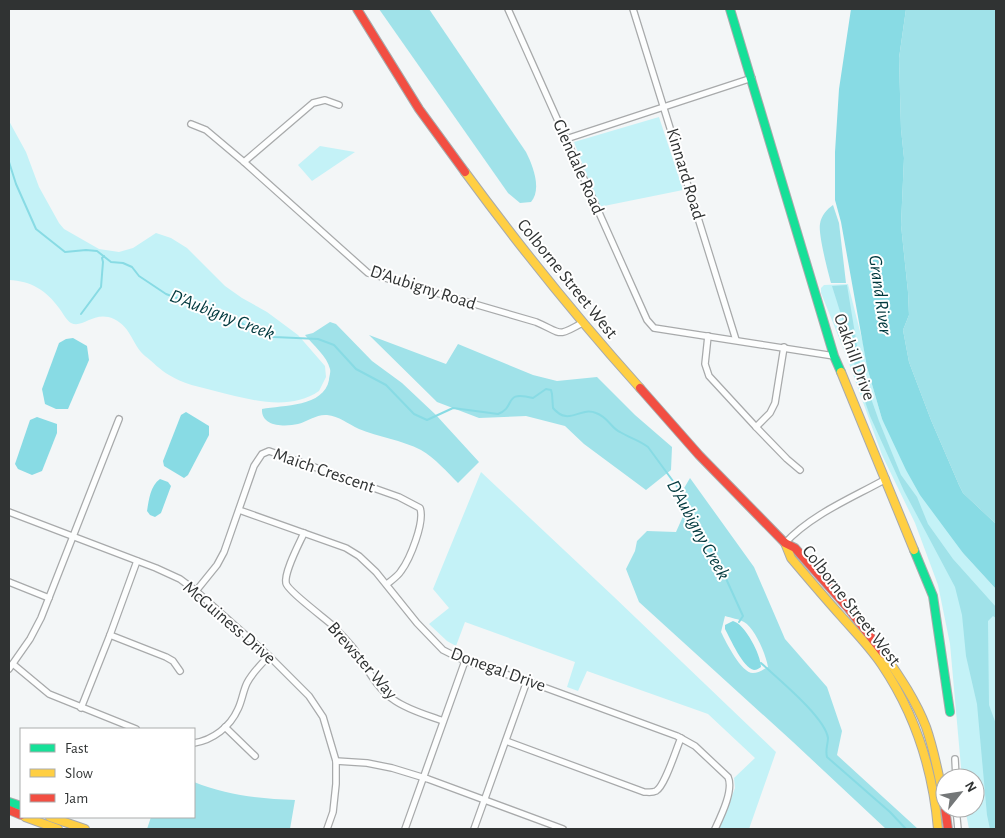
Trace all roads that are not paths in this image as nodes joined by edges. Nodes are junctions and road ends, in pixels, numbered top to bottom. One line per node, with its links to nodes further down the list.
1 (356, 9): 11 (main road, Colborne Street West)
2 (508, 9): 9 (street, Glendale Road)
3 (633, 9): 7 (street, Kinnard Road)
4 (730, 9): 5 (main road, Oakhill Drive)
5 (752, 78): 7 (street); 15 (main road, Oakhill Drive)
6 (339, 105): 10 (street)
7 (664, 106): 9 (street); 13 (street, Kinnard Road)
8 (191, 124): 10 (street, D'Aubigny Road)
9 (566, 139): 12 (street, Glendale Road)
10 (244, 162): 11 (street, D'Aubigny Road)
11 (582, 323): 24 (main road, Colborne Street West)
12 (708, 336): 13 (street); 17 (street)
13 (736, 340): 14 (street)
14 (784, 348): 15 (street); 17 (street)
15 (834, 356): 19 (main road, Oakhill Drive)
16 (119, 419): 23 (street)
17 (756, 428): 18 (street)
18 (800, 470)
19 (886, 479): 24 (street); 37 (main road, Oakhill Drive)
20 (239, 510): 22 (street, Donegal Drive); 27 (street, Maich Crescent); 28 (street, Maich Crescent)
21 (9, 512): 23 (street, McGuiness Drive)
22 (304, 533): 27 (street, Donegal Drive); 38 (street, Brewster Way)
23 (74, 536): 25 (street, McGuiness Drive); 29 (street)
24 (785, 543): 47 (main road, Colborne Street West); 60 (main road, Colborne Street West)
25 (137, 561): 28 (street, McGuiness Drive); 30 (street)
26 (9, 582): 29 (street)
27 (387, 584): 32 (street, Donegal Drive)
28 (196, 591): 31 (street, McGuiness Drive)
29 (49, 598): 33 (street)
30 (110, 634): 34 (street); 36 (street)
31 (269, 656): 39 (street); 46 (street, McGuiness Drive)
32 (465, 661): 35 (street, Donegal Drive); 38 (street)
33 (11, 667): 36 (street)
34 (180, 671)
35 (527, 681): 41 (street, Donegal Drive); 42 (street)
36 (81, 708): 40 (street)
37 (950, 712)
38 (443, 721): 49 (street)
39 (225, 727): 43 (street); 44 (street)
40 (133, 728)
41 (680, 738): 42 (street); 59 (street, Donegal Drive)
42 (506, 741): 50 (street)
43 (195, 742)
44 (255, 756)
45 (955, 760): 48 (street)
46 (336, 761): 49 (street); 55 (street, McGuiness Drive)
47 (936, 768)
48 (955, 768)
49 (424, 778): 50 (street); 56 (street)
50 (484, 800): 57 (street); 58 (street)
51 (28, 818): 53 (main road)
52 (53, 818): 54 (main road)
53 (58, 829)
54 (84, 829)
55 (327, 829)
56 (405, 829)
57 (474, 829)
58 (562, 829)
59 (715, 829)
60 (938, 829)

